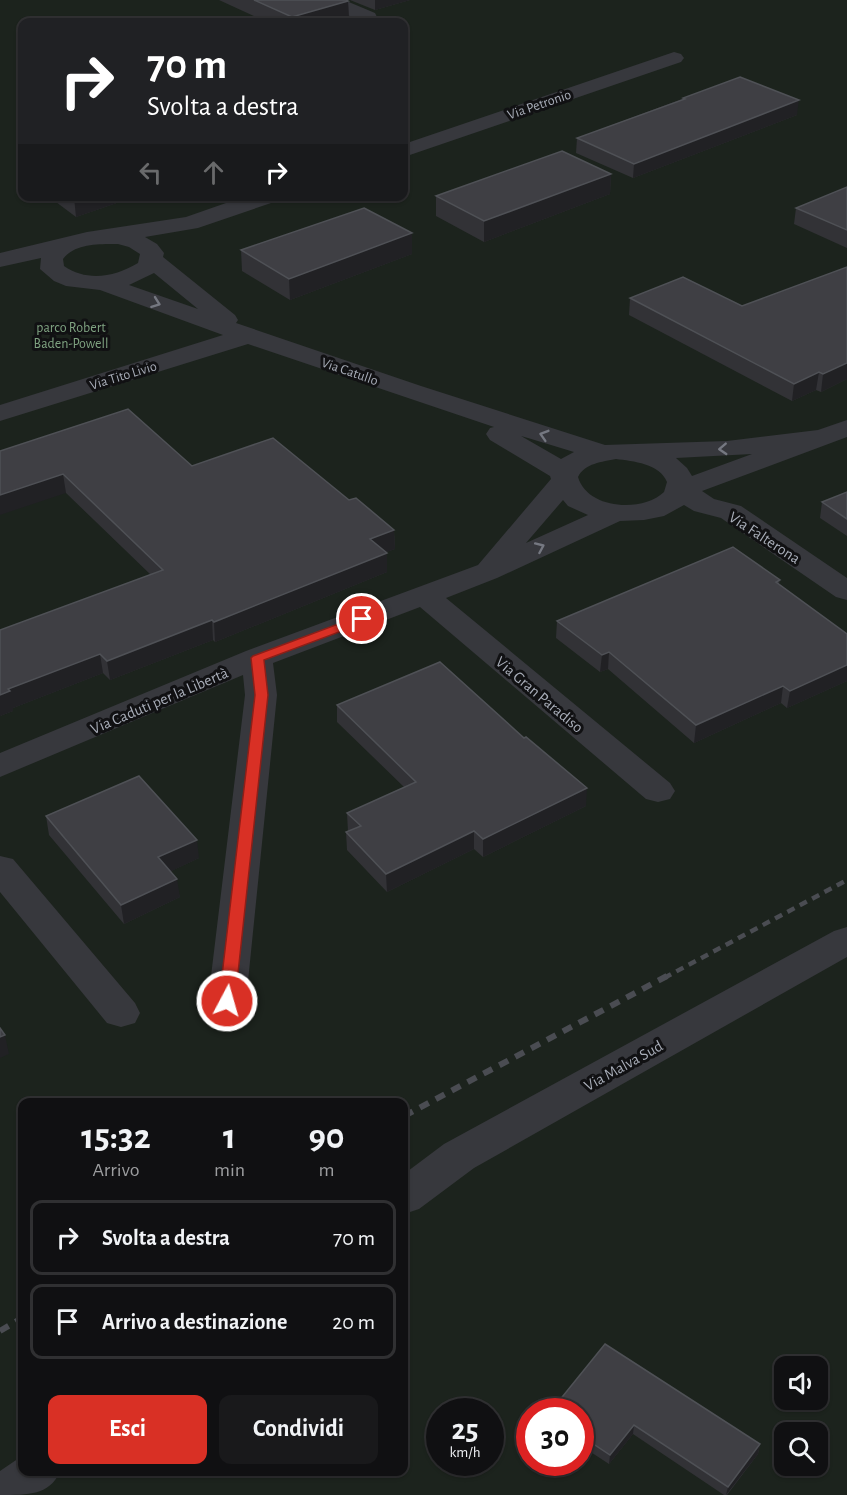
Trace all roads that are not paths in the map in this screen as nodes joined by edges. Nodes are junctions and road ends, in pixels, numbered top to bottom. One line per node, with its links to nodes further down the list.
1 (328, 0): 2 (street)
2 (368, 17)
3 (674, 58): 4 (street, Via Petronio)
4 (408, 150)
5 (255, 201): 6 (street)
6 (190, 224): 7 (street); 9 (street)
7 (106, 237): 8 (street, Via Catullo); 9 (street, Via Catullo)
8 (70, 244): 10 (street, Via Catullo); 11 (street)
9 (150, 253): 12 (street, Via Catullo); 13 (street, Via Catullo)
10 (0, 262): 11 (street, Via Catullo)
11 (52, 269): 12 (street, Via Catullo)
12 (102, 283): 13 (street, Via Catullo, one-way to 13)
13 (246, 336): 14 (street, Via Catullo); 15 (street, Via Tito Livio)
14 (454, 406): 17 (street, one-way to 14); 19 (street)
15 (0, 413)
16 (835, 433): 18 (street, one-way to 18); 20 (street)
17 (600, 452): 18 (street); 19 (street)
18 (632, 452): 20 (street)
19 (564, 478): 21 (street); 22 (street)
20 (680, 490): 21 (street); 23 (street, Via Falterona)
21 (615, 513): 22 (street, Via Caduti per la Libertà, one-way to 21)
22 (487, 572): 24 (street, Via Caduti per la Libertà)
23 (847, 591)
24 (424, 595): 25 (street, Via Caduti per la Libertà); 27 (street, Via Gran Paradiso)
25 (257, 658): 26 (street, Via Caduti per la Libertà); 30 (street)
26 (0, 766)
27 (658, 791)
28 (0, 868): 31 (street)
29 (847, 940): 32 (street, Via Malva Sud)
30 (227, 1001)
31 (121, 1013)
32 (408, 1194)
33 (32, 1476): 34 (street)
34 (6, 1495)

